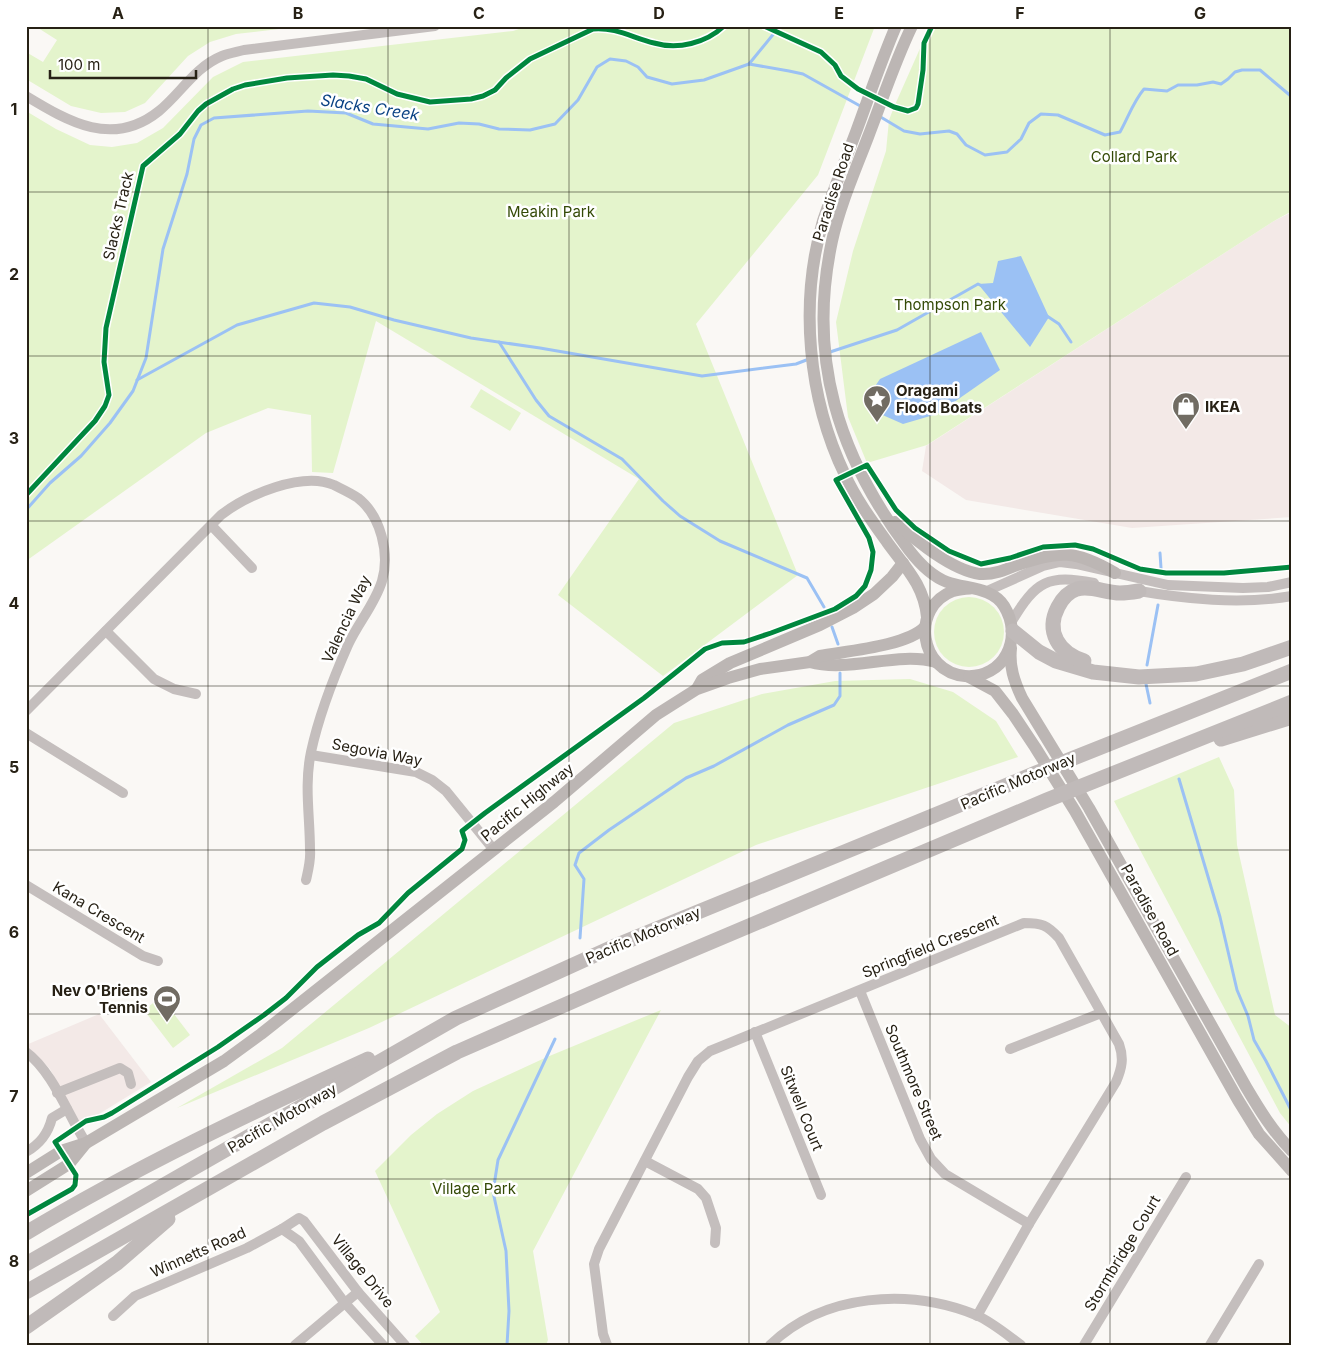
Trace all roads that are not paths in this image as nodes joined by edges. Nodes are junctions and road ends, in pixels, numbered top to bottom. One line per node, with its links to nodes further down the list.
1 (435, 26): 4 (street)
2 (896, 26): 5 (main road, Paradise Road)
3 (912, 26): 5 (main road, Paradise Road)
4 (26, 96)
5 (817, 333): 6 (main road, Paradise Road); 8 (main road, Paradise Road)
6 (880, 509): 10 (main road); 12 (main road, Paradise Road)
7 (211, 525): 9 (street); 17 (street, Valencia Way); 31 (street, Valencia Way)
8 (903, 563): 16 (main road, Paradise Road); 25 (main road)
9 (252, 568)
10 (1115, 573): 11 (street); 13 (street)
11 (1292, 582)
12 (972, 588): 13 (main road); 16 (main road)
13 (987, 591): 18 (main road)
14 (1139, 591): 15 (street); 18 (street); 23 (highway)
15 (1292, 596)
16 (926, 622): 20 (main road, Pacific Highway); 21 (main road)
17 (106, 631): 26 (street); 28 (street, Valencia Way)
18 (1012, 632): 23 (highway); 24 (main road); 48 (main road, Paradise Road)
19 (1292, 647): 23 (highway)
20 (810, 662): 21 (main road, Pacific Highway); 25 (main road, Pacific Highway)
21 (936, 662): 24 (main road)
22 (1292, 672): 40 (highway, Pacific Motorway)
23 (1110, 673)
24 (968, 676): 51 (main road, Paradise Road)
25 (697, 689): 34 (main road, Pacific Highway)
26 (196, 694)
27 (1292, 702): 32 (highway, Pacific Motorway)
28 (26, 711)
29 (1292, 717): 32 (highway)
30 (26, 733): 33 (street)
31 (311, 754): 34 (street, Segovia Way); 35 (street, Valencia Way)
32 (1103, 776): 56 (highway, Pacific Motorway)
33 (123, 793)
34 (494, 850): 47 (main road, Pacific Highway)
35 (306, 880)
36 (26, 885): 37 (street, Kana Crescent)
37 (158, 961)
38 (860, 991): 39 (street, Springfield Crescent); 41 (street, Springfield Crescent); 58 (street, Southmore Street)
39 (1101, 1013): 42 (street); 58 (street, Springfield Crescent)
40 (456, 1018): 60 (highway); 62 (highway, Pacific Motorway)
41 (755, 1032): 50 (street, Springfield Crescent); 55 (street, Sitwell Court)
42 (1010, 1049)
43 (26, 1052): 45 (street)
44 (131, 1084): 45 (street)
45 (57, 1093): 46 (street)
46 (67, 1109): 47 (street); 49 (street)
47 (86, 1143): 52 (main road, Pacific Highway); 54 (main road, Pacific Highway)
48 (1292, 1151)
49 (26, 1152)
50 (646, 1161): 61 (street); 73 (street, Springfield Crescent)
51 (1292, 1171)
52 (26, 1172)
53 (1186, 1177): 76 (street, Stormbridge Court)
54 (26, 1191)
55 (821, 1195)
56 (193, 1196): 64 (highway, Pacific Motorway); 69 (highway)
57 (297, 1218): 59 (street, Winnetts Road); 65 (street, Village Drive)
58 (1030, 1224): 68 (street, Springfield Crescent)
59 (282, 1229): 66 (street); 67 (street, Winnetts Road)
60 (26, 1232)
61 (715, 1243)
62 (26, 1264)
63 (1259, 1264): 77 (street)
64 (26, 1292)
65 (358, 1292): 66 (street); 72 (street, Village Drive)
66 (344, 1302): 70 (street); 71 (street)
67 (113, 1316)
68 (977, 1316): 74 (street); 75 (street)
69 (26, 1328)
70 (295, 1345)
71 (383, 1345)
72 (405, 1345)
73 (607, 1345)
74 (770, 1345)
75 (1021, 1345)
76 (1084, 1345)
77 (1210, 1345)

